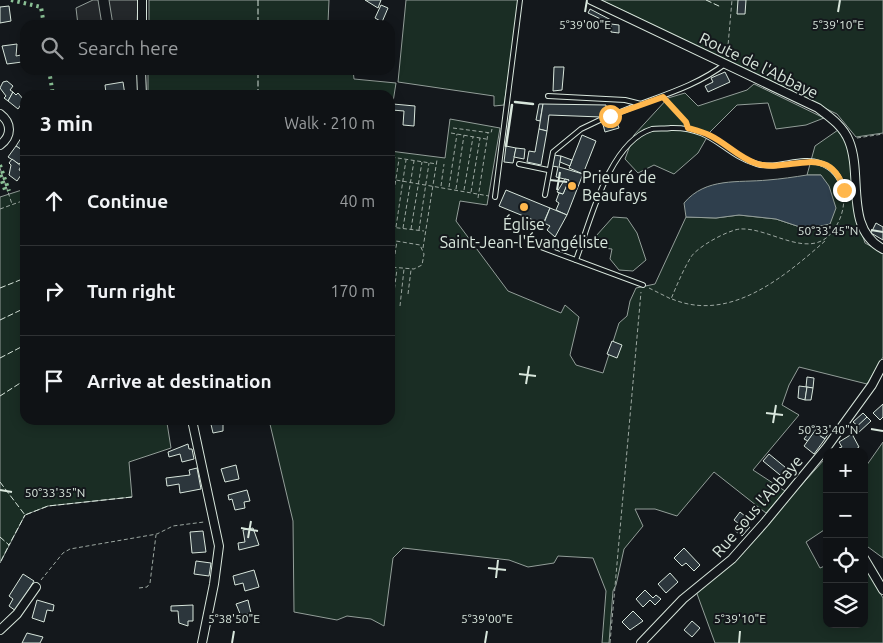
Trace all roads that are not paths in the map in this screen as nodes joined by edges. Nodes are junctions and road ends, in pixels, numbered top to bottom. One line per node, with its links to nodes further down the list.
1 (142, 0): 4 (street)
2 (520, 0): 18 (lane)
3 (590, 0): 5 (street, Route de l'Abbaye)
4 (142, 20)
5 (725, 64): 9 (lane); 20 (street, Route de l'Abbaye)
6 (141, 75): 7 (street)
7 (142, 90)
8 (548, 96): 9 (lane)
9 (641, 104): 11 (lane)
10 (0, 114): 13 (street)
11 (607, 118)
12 (602, 120): 15 (lane)
13 (0, 145)
14 (519, 164): 15 (lane)
15 (548, 170): 17 (lane)
16 (844, 190): 21 (lane)
17 (545, 195)
18 (494, 197)
19 (530, 243): 21 (lane)
20 (883, 249)
21 (576, 260): 22 (lane)
22 (643, 285)
23 (883, 364): 25 (street, Rue sous l'Abbaye)
24 (193, 425): 31 (street)
25 (828, 448)
26 (823, 455): 32 (street, Rue sous l'Abbaye)
27 (868, 565): 29 (street)
28 (36, 587): 30 (street)
29 (883, 590)
30 (0, 630)
31 (202, 643)
32 (641, 643)

